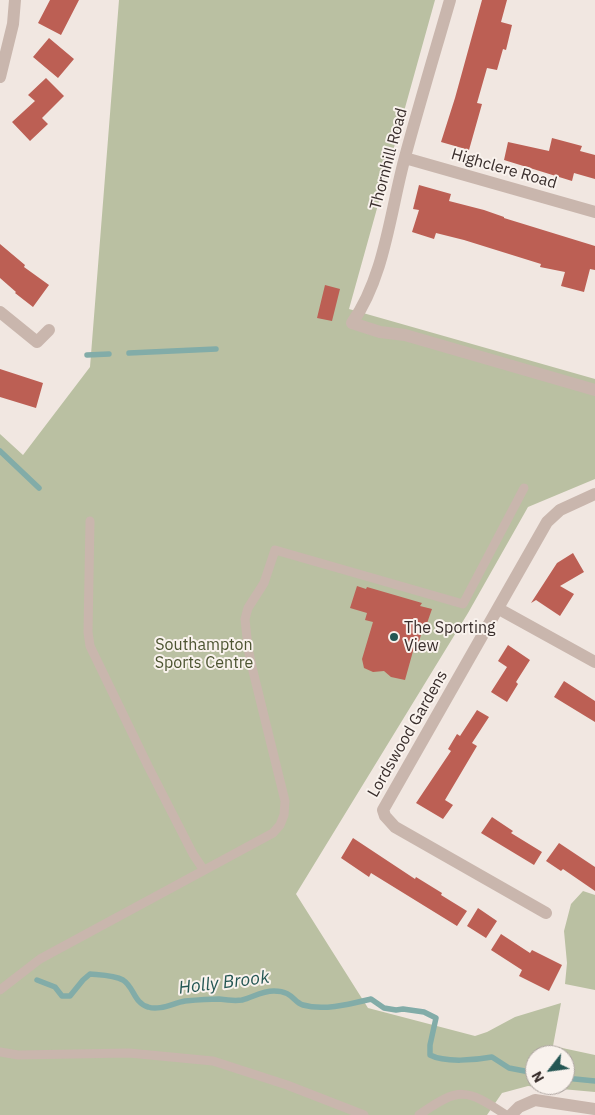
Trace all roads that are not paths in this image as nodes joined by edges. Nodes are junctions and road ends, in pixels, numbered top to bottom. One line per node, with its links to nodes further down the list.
1 (15, 0): 3 (street)
2 (450, 0): 4 (street, Thornhill Road)
3 (0, 77)
4 (405, 158): 5 (street, Highclere Road); 8 (street, Thornhill Road)
5 (595, 212)
6 (0, 312): 7 (street)
7 (49, 330)
8 (595, 390)
9 (524, 488): 14 (lane)
10 (595, 494): 12 (street, Lordswood Gardens)
11 (90, 520): 14 (lane)
12 (498, 609): 13 (street); 15 (street, Lordswood Gardens)
13 (595, 662)
14 (203, 870): 16 (lane)
15 (546, 913)
16 (0, 990)
17 (0, 1052): 19 (lane)
18 (595, 1109): 22 (street)
19 (364, 1115)
20 (419, 1115): 21 (lane)
21 (506, 1115)
22 (511, 1115)

